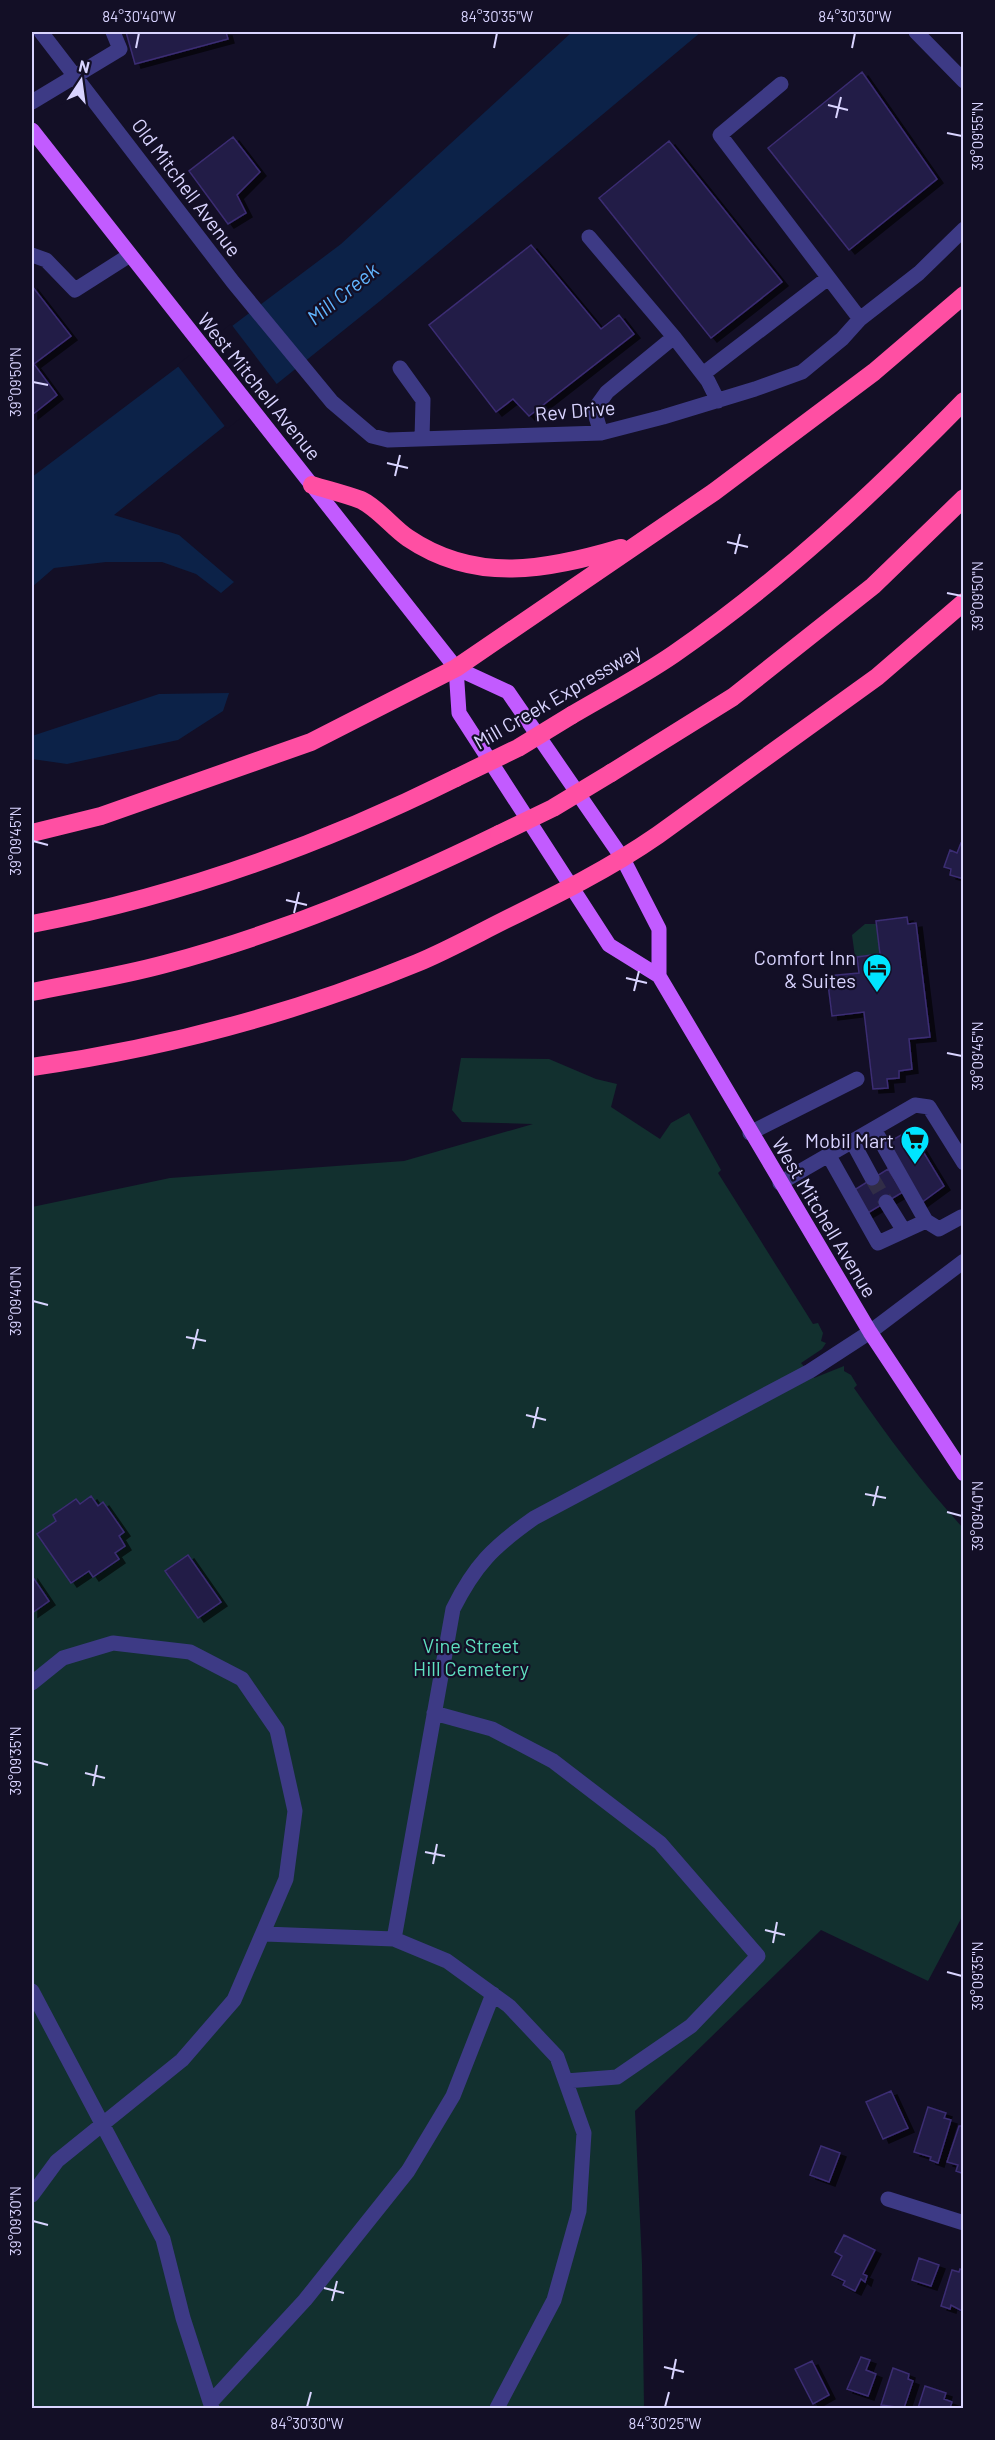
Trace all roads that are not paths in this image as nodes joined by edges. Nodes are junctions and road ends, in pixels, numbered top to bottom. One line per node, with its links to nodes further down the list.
1 (41, 32): 4 (street, Old Mitchell Avenue)
2 (112, 32): 4 (street)
3 (916, 32): 5 (street)
4 (76, 75): 7 (street); 14 (street, Old Mitchell Avenue)
5 (963, 81)
6 (781, 84): 13 (street)
7 (32, 102)
8 (32, 130): 12 (main road, West Mitchell Avenue)
9 (963, 229): 16 (street, Rev Drive)
10 (590, 237): 17 (street)
11 (32, 255): 12 (street)
12 (130, 255): 24 (main road, West Mitchell Avenue)
13 (828, 278): 16 (street); 19 (street)
14 (233, 282): 23 (street, Rev Drive)
15 (963, 295): 26 (highway)
16 (860, 319): 20 (street, Rev Drive)
17 (674, 337): 19 (street); 22 (street)
18 (400, 368): 23 (street)
19 (703, 374): 20 (street)
20 (718, 400): 22 (street, Rev Drive)
21 (963, 401): 32 (highway, Mill Creek Expressway, bridge)
22 (601, 433): 23 (street, Rev Drive)
23 (422, 439)
24 (312, 485): 26 (highway); 28 (main road, West Mitchell Avenue)
25 (963, 498): 34 (highway, bridge)
26 (637, 543): 28 (highway)
27 (963, 602): 30 (highway)
28 (456, 668): 29 (highway); 30 (main road, West Mitchell Avenue); 31 (main road, West Mitchell Avenue)
29 (32, 833)
30 (623, 859): 31 (highway); 33 (main road, West Mitchell Avenue)
31 (572, 886): 33 (main road, West Mitchell Avenue); 35 (highway)
32 (32, 924)
33 (659, 976): 38 (main road, West Mitchell Avenue)
34 (32, 992)
35 (32, 1067)
36 (857, 1079): 38 (street)
37 (873, 1129): 39 (street); 41 (street); 46 (street)
38 (750, 1133): 43 (main road, West Mitchell Avenue)
39 (852, 1141): 40 (street); 42 (street)
40 (829, 1156): 43 (street); 47 (street)
41 (963, 1163)
42 (872, 1178)
43 (780, 1183): 49 (main road, West Mitchell Avenue)
44 (886, 1202): 47 (street)
45 (963, 1217): 46 (street)
46 (926, 1221): 47 (street)
47 (904, 1231)
48 (963, 1262): 49 (street)
49 (870, 1332): 50 (main road, West Mitchell Avenue); 52 (street)
50 (963, 1474)
51 (32, 1683): 53 (street)
52 (434, 1713): 54 (street); 57 (street)
53 (265, 1934): 54 (street); 58 (street)
54 (394, 1940): 56 (street)
55 (32, 1991): 58 (street)
56 (493, 1994): 57 (street); 62 (street)
57 (566, 2081): 63 (street)
58 (104, 2124): 59 (street); 62 (street)
59 (32, 2195)
60 (888, 2199): 61 (street)
61 (963, 2223)
62 (211, 2405)
63 (498, 2409)

